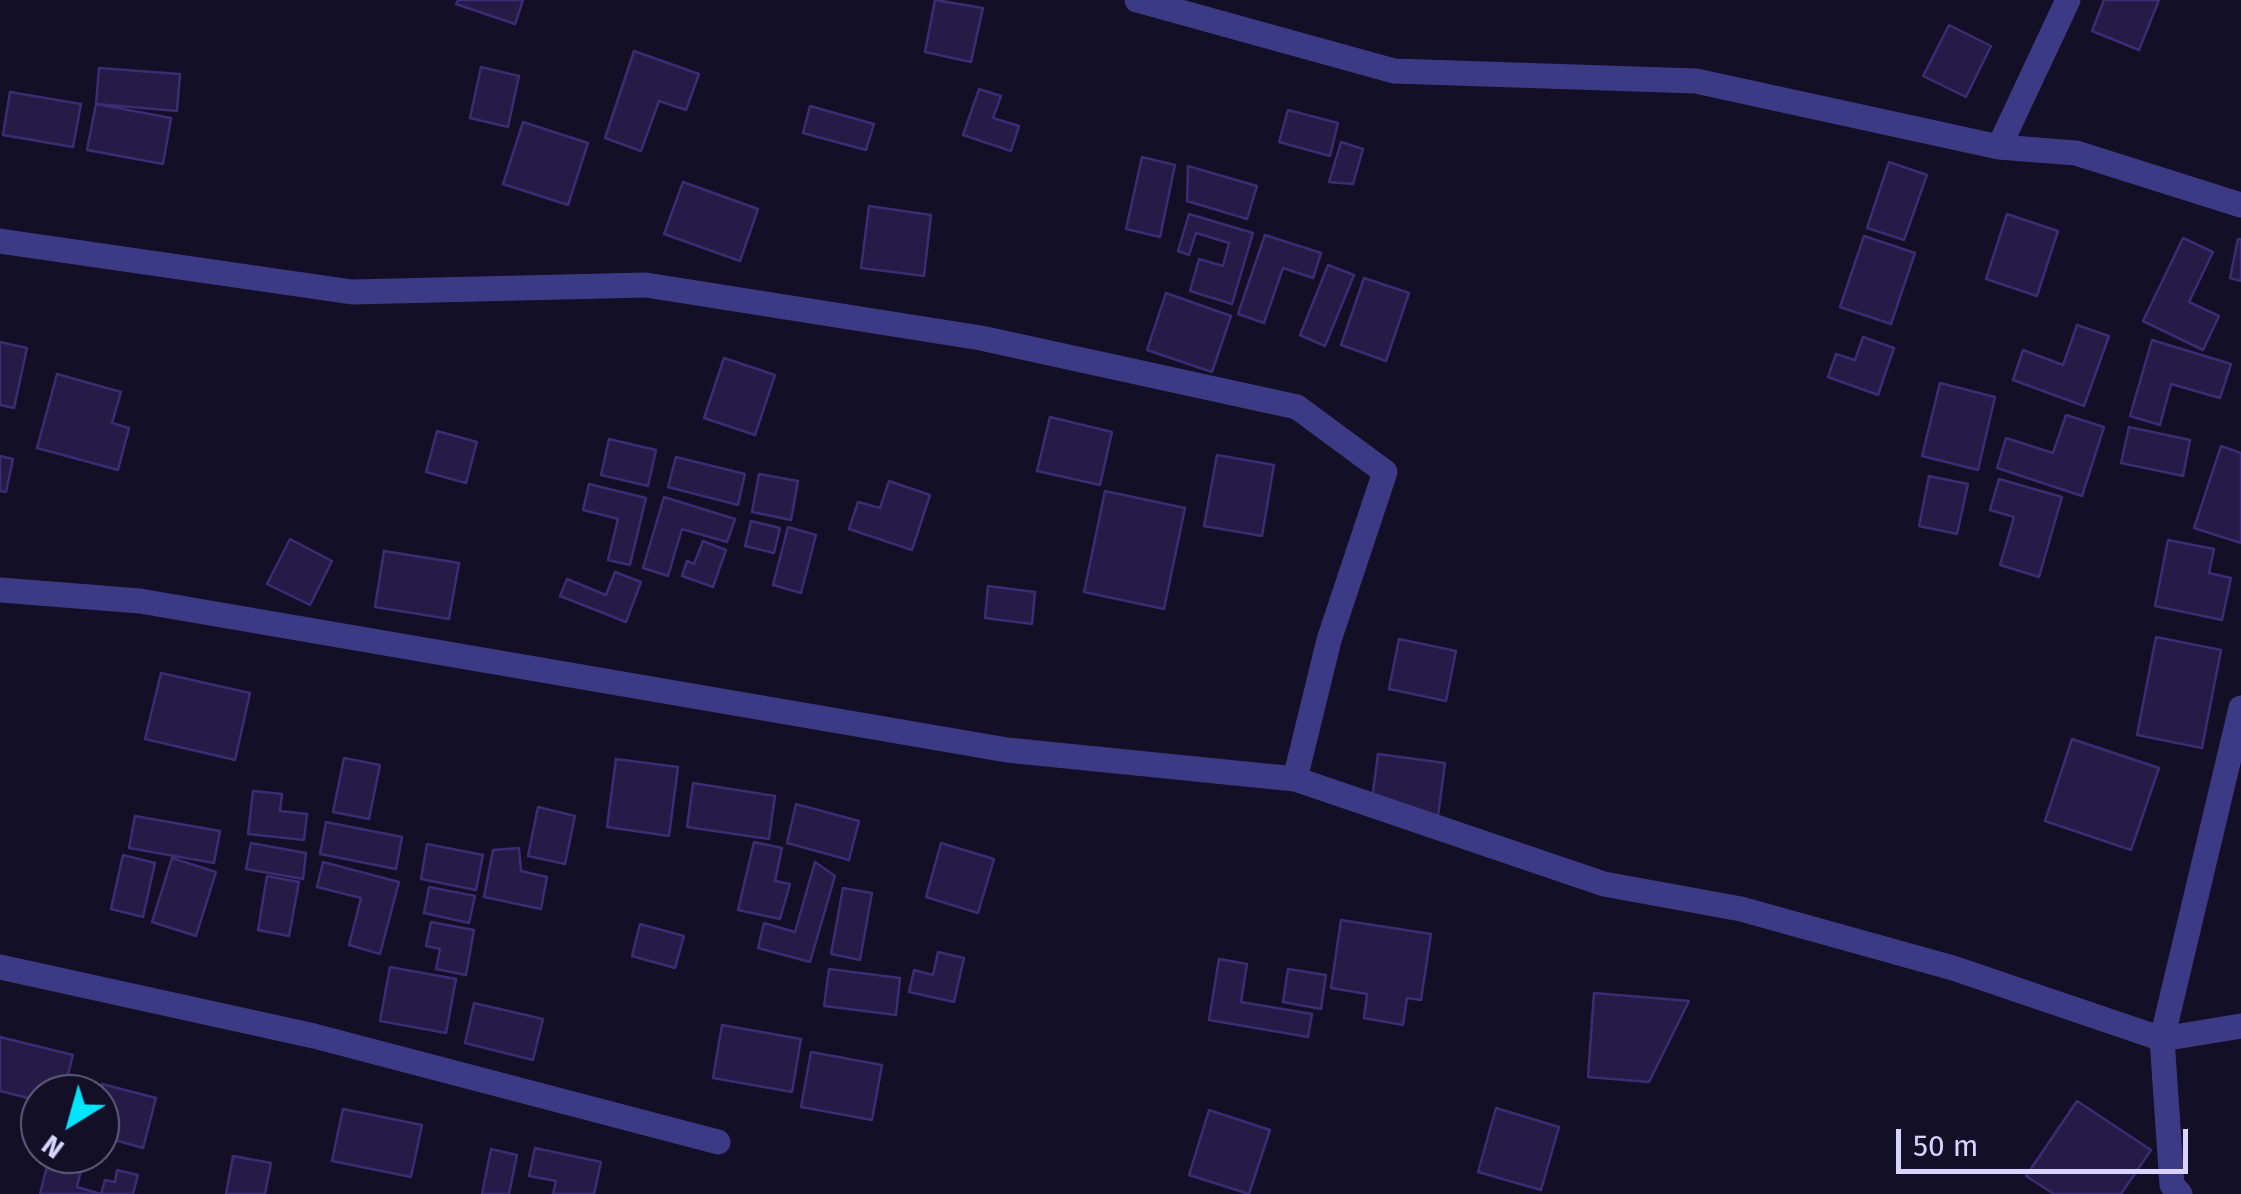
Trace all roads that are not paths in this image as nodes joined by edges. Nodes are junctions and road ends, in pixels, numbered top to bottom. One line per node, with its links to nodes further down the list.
1 (1137, 0): 3 (street)
2 (2068, 0): 3 (street)
3 (1999, 147): 4 (street)
4 (2241, 205)
5 (0, 242): 8 (street)
6 (0, 590): 8 (street)
7 (2241, 708): 11 (street)
8 (1295, 779): 11 (street)
9 (0, 967): 12 (street)
10 (2241, 1026): 11 (street)
11 (2162, 1038): 13 (street)
12 (718, 1142)
13 (2180, 1194)

